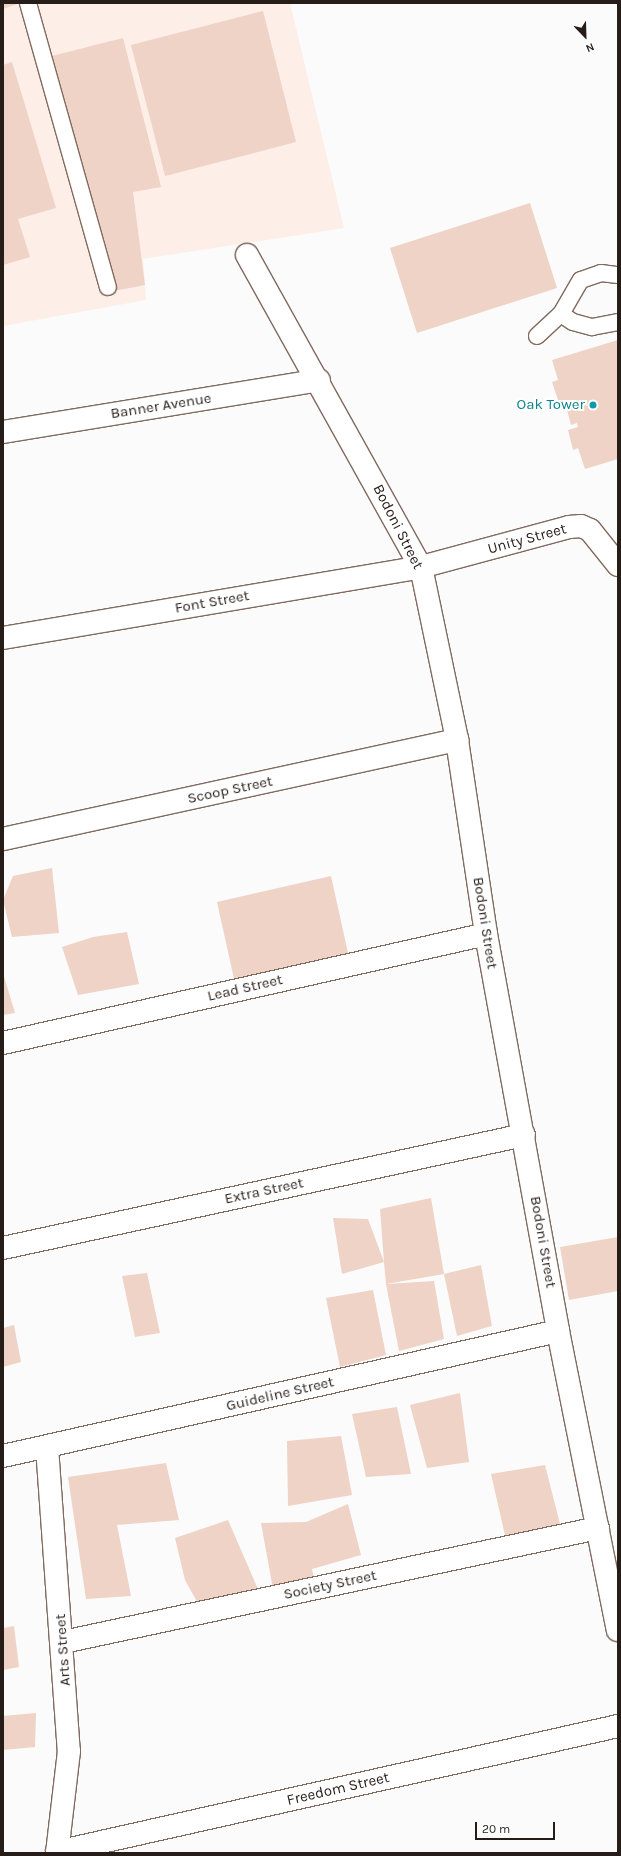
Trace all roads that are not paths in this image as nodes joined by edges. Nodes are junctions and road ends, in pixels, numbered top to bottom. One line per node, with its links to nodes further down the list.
1 (28, 3): 4 (lane)
2 (247, 255): 8 (street, Bodoni Street)
3 (618, 275): 5 (lane)
4 (108, 287)
5 (561, 314): 6 (lane); 7 (lane)
6 (618, 322)
7 (537, 336)
8 (319, 380): 9 (street, Banner Avenue); 11 (street, Bodoni Street)
9 (3, 432)
10 (618, 565): 11 (street, Unity Street)
11 (421, 567): 12 (street, Font Street); 13 (street, Bodoni Street)
12 (3, 638)
13 (457, 740): 14 (street, Scoop Street); 15 (street, Bodoni Street)
14 (3, 839)
15 (486, 934): 16 (street, Lead Street); 17 (street, Bodoni Street)
16 (3, 1043)
17 (524, 1134): 18 (street, Extra Street); 19 (street, Bodoni Street)
18 (3, 1248)
19 (558, 1331): 20 (street, Guideline Street); 22 (street, Bodoni Street)
20 (47, 1447): 21 (street, Guideline Street); 24 (street, Arts Street)
21 (3, 1456)
22 (598, 1528): 23 (street, Bodoni Street); 24 (street, Society Street)
23 (618, 1630)
24 (63, 1642): 26 (street, Arts Street)
25 (618, 1726): 26 (street, Freedom Street)
26 (57, 1852)

